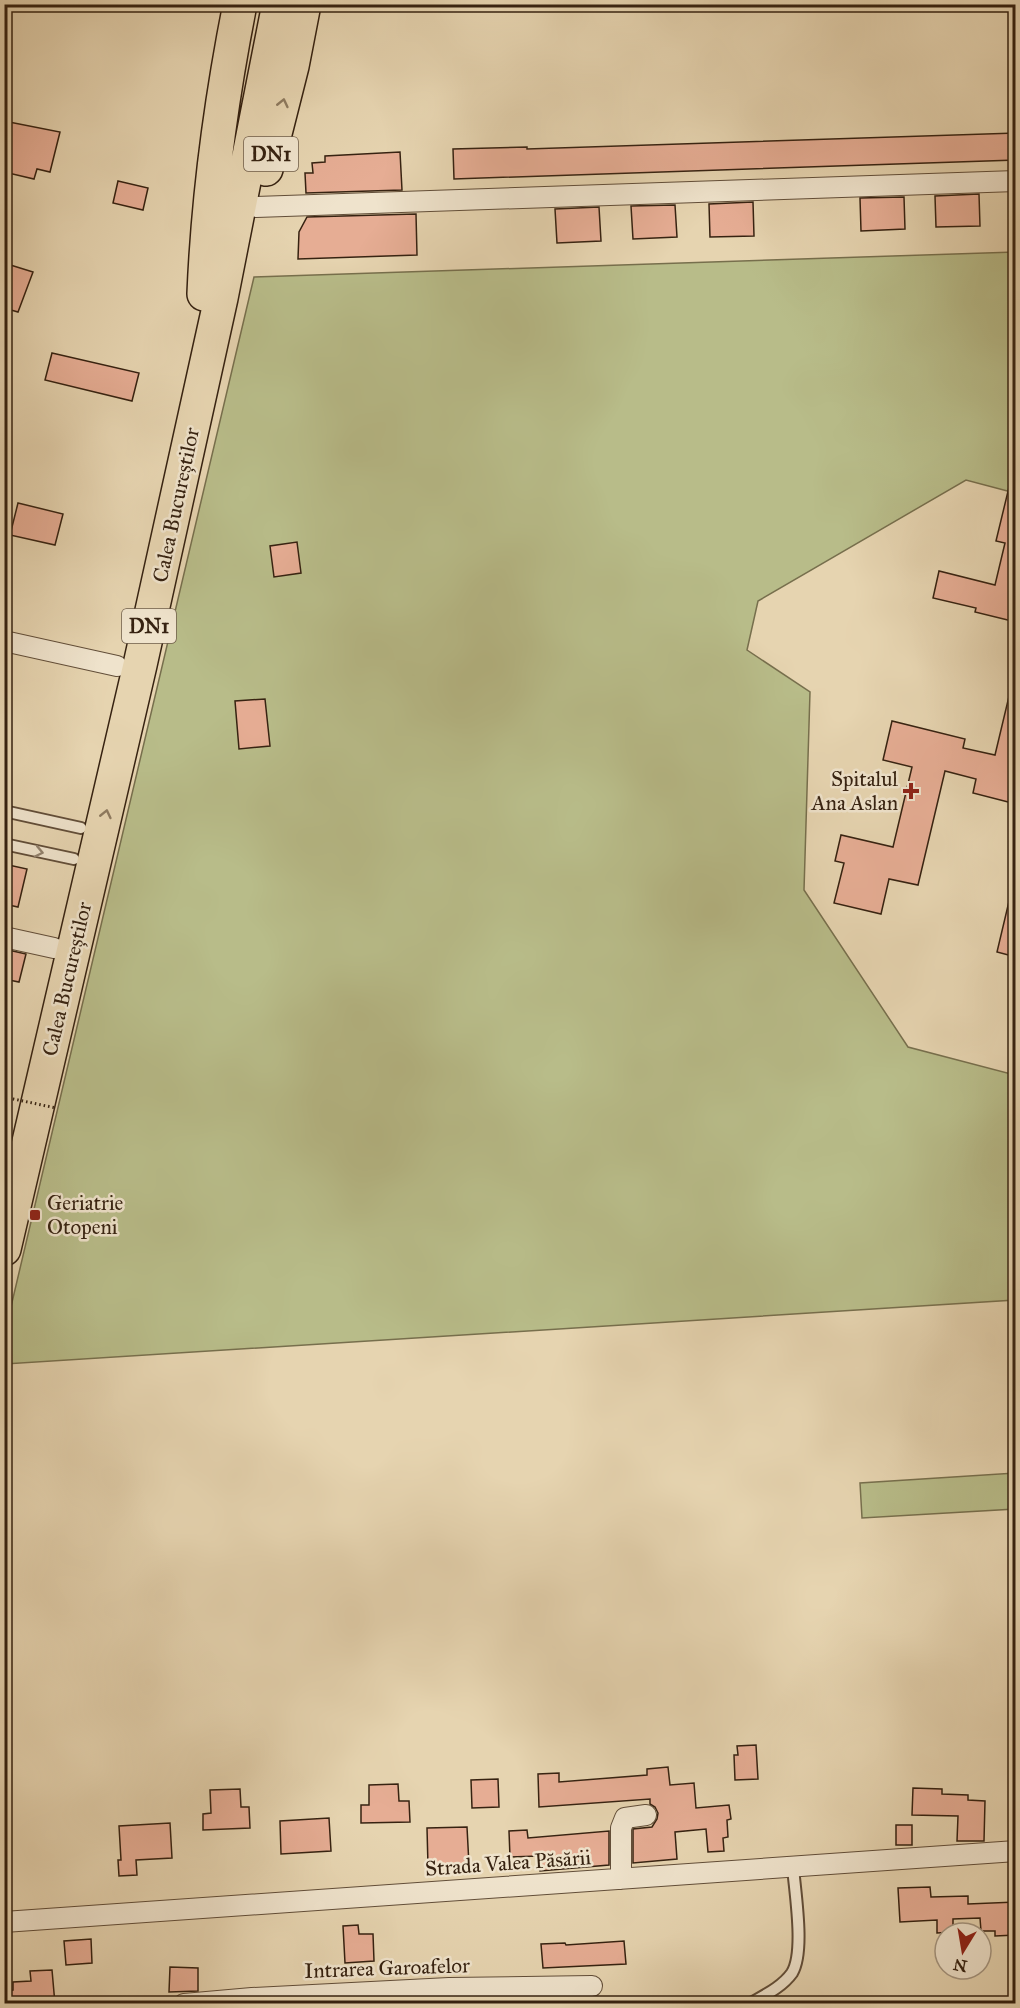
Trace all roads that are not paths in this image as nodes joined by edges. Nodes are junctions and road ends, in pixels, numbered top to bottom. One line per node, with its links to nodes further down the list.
1 (304, 4): 4 (highway, DN1, one-way to 1)
2 (261, 12): 5 (highway, Calea Bucureștilor / DN1)
3 (1016, 181): 4 (street)
4 (256, 207): 5 (highway, DN1)
5 (213, 296): 7 (highway, Calea Bucureștilor / DN1); 15 (highway, Calea Bucureștilor / DN1, one-way to 5)
6 (4, 641): 7 (street)
7 (117, 666): 9 (highway, Calea Bucureștilor / DN1)
8 (4, 811): 9 (lane)
9 (81, 828): 11 (highway, Calea Bucureștilor / DN1)
10 (4, 844): 11 (lane, one-way to 11)
11 (74, 859): 13 (highway, Calea Bucureștilor / DN1)
12 (4, 937): 13 (street)
13 (54, 948): 14 (highway, Calea Bucureștilor / DN1)
14 (4, 1167)
15 (4, 1250)
16 (646, 1815): 19 (street)
17 (1016, 1851): 18 (street, Strada Valea Păsării)
18 (793, 1867): 19 (street, Strada Valea Păsării); 22 (lane)
19 (621, 1879): 20 (street, Strada Valea Păsării)
20 (4, 1922)
21 (592, 1986): 23 (street, Intrarea Garoafelor)
22 (751, 2003)
23 (184, 2004)

